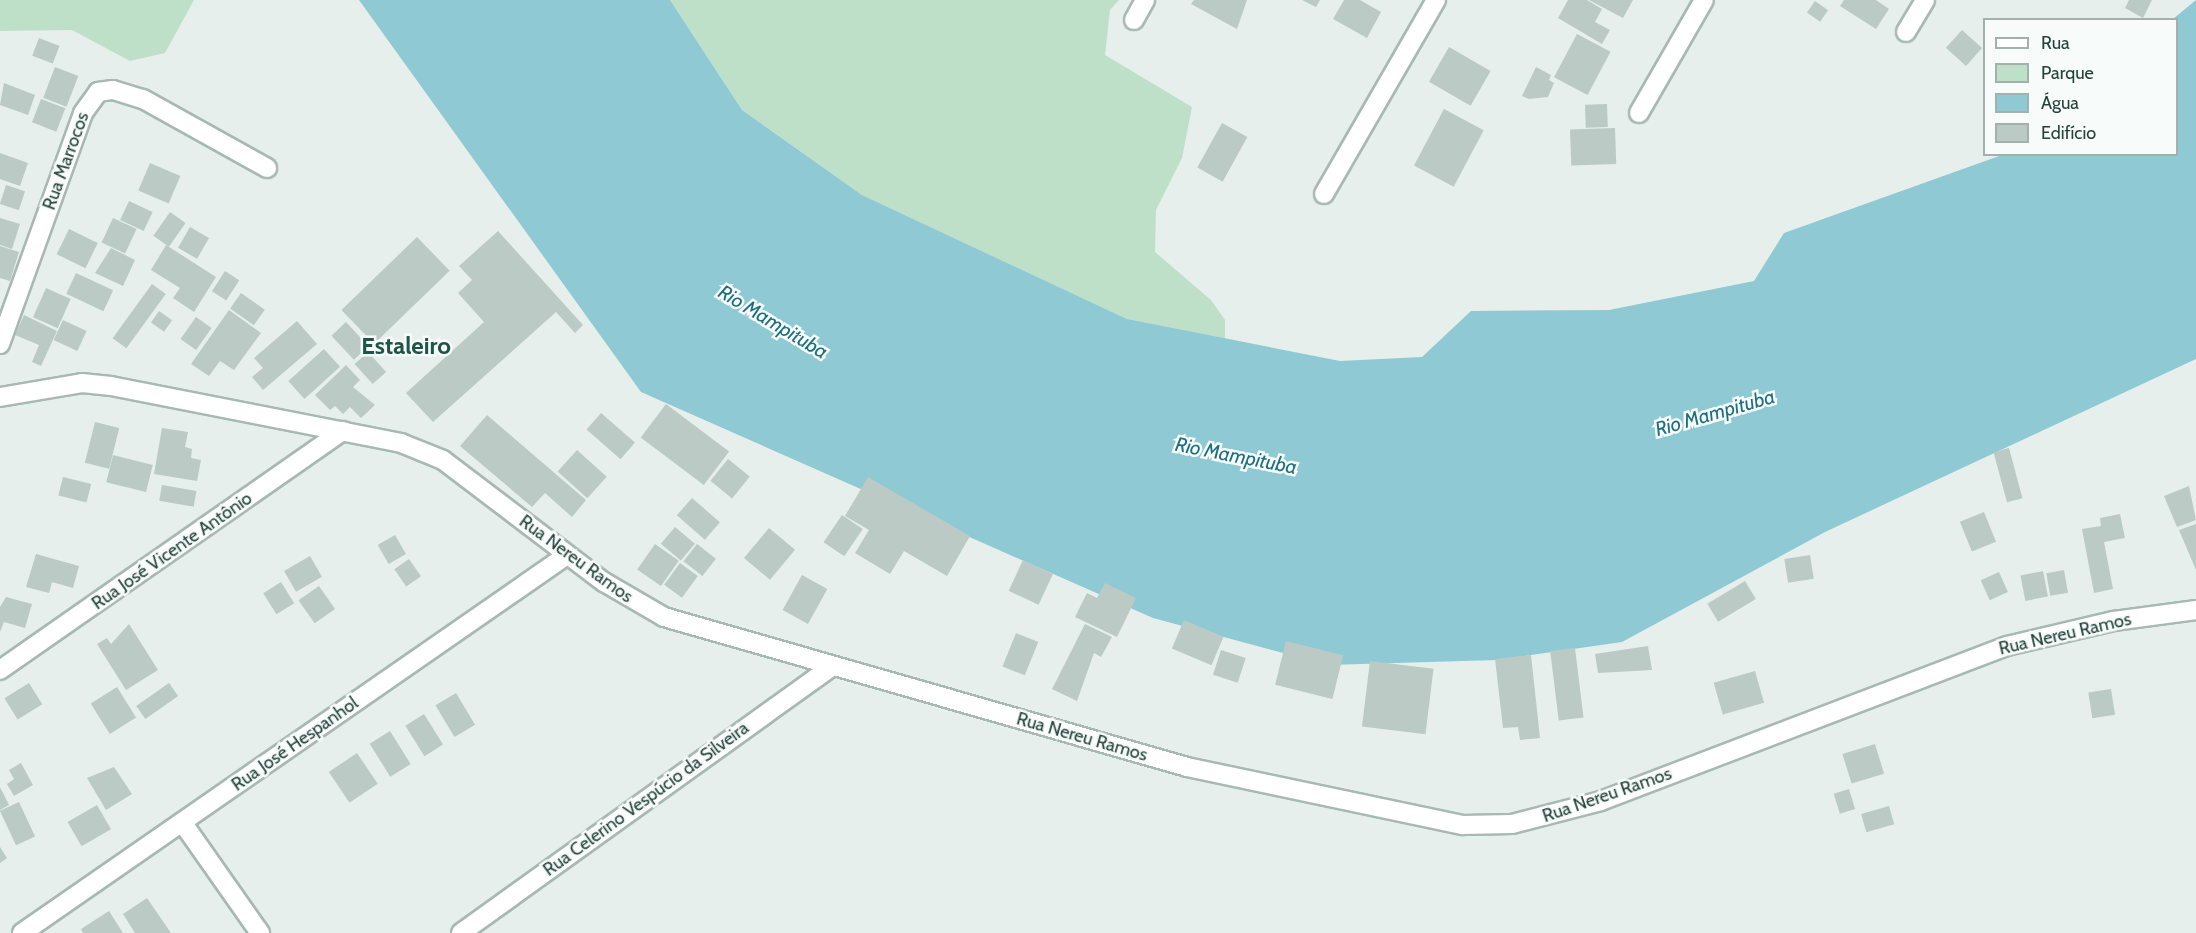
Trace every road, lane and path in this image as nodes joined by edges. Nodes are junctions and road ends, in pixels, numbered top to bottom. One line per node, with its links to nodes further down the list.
1 (1145, 0): 5 (street)
2 (1436, 0): 9 (street)
3 (1704, 0): 7 (street)
4 (1925, 0): 6 (street)
5 (1134, 20)
6 (1906, 32)
7 (1639, 112)
8 (267, 168): 10 (street, Rua Marrocos)
9 (1324, 194)
10 (0, 344)
11 (0, 397): 12 (street, Rua Nereu Ramos)
12 (343, 431): 13 (street, Rua Nereu Ramos); 16 (street, Rua José Vicente Antônio)
13 (567, 555): 15 (street, Rua Nereu Ramos); 17 (street, Rua José Hespanhol)
14 (2196, 610): 15 (street, Rua Nereu Ramos)
15 (832, 666): 20 (street, Rua Celerino Vespúcio da Silveira)
16 (0, 670)
17 (182, 822): 18 (street, Rua José Hespanhol); 19 (street)
18 (22, 933)
19 (260, 933)
20 (460, 933)

